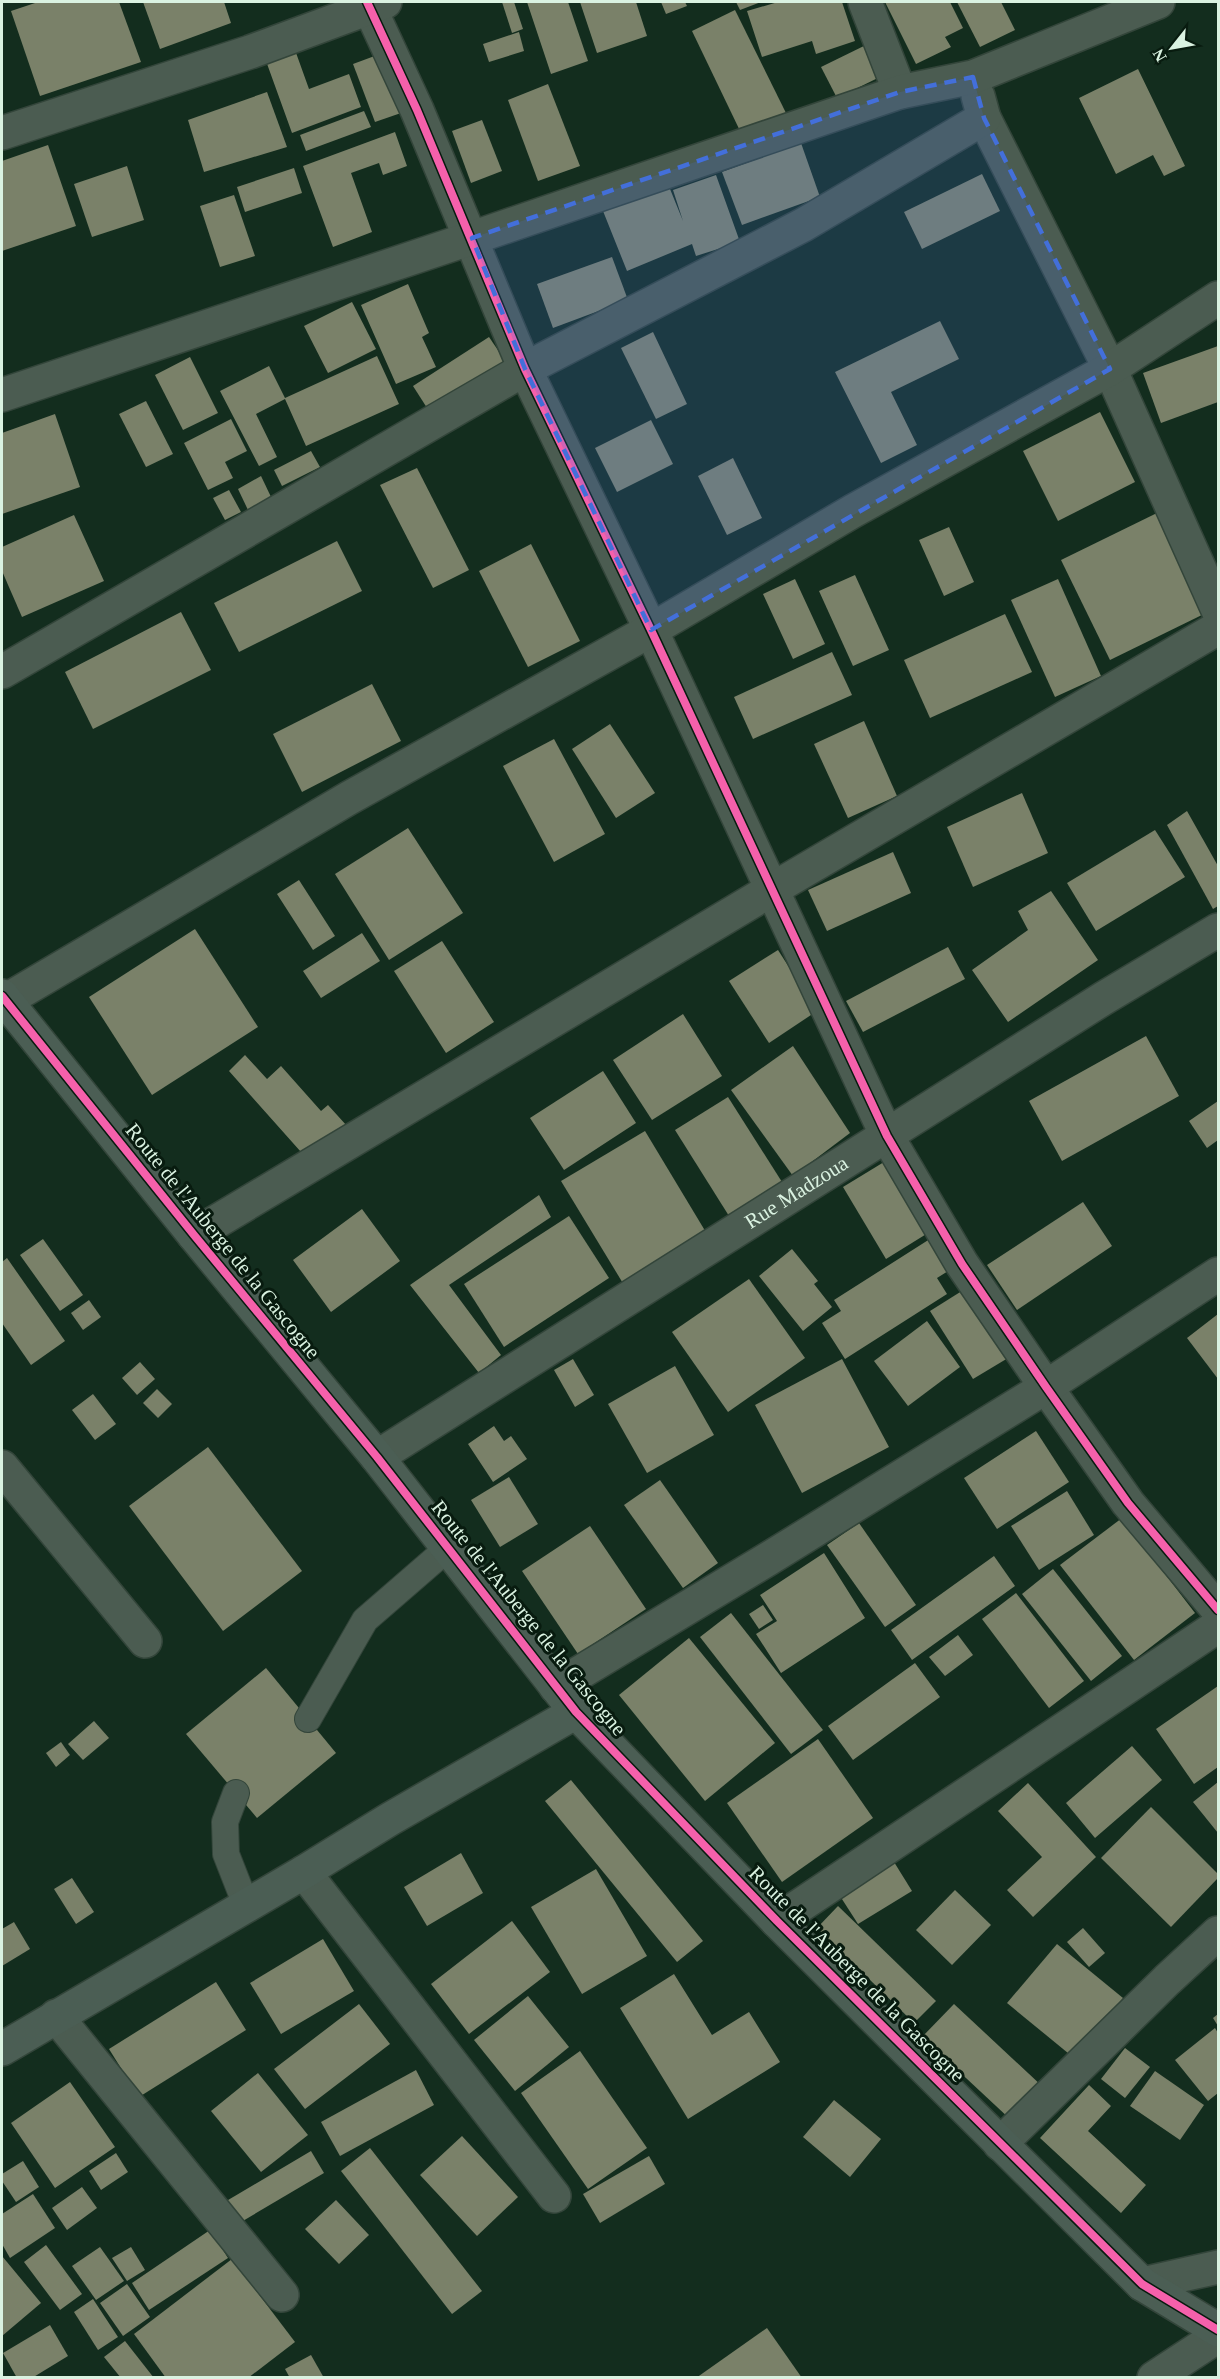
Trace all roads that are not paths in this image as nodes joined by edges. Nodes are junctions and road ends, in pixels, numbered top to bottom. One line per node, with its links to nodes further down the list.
1 (865, 2): 5 (street)
2 (1158, 2): 4 (street)
3 (373, 3): 7 (street); 8 (street)
4 (973, 77): 5 (street); 6 (street)
5 (900, 92): 8 (street)
6 (984, 118): 10 (street); 11 (street)
7 (2, 133)
8 (472, 238): 10 (street); 12 (street)
9 (1218, 298): 11 (street)
10 (525, 369): 15 (street); 16 (street)
11 (1110, 369): 13 (street); 15 (street)
12 (2, 395)
13 (1218, 610)
14 (1218, 628): 17 (street)
15 (651, 630): 17 (street); 19 (street)
16 (2, 672)
17 (771, 890): 20 (street); 21 (street)
18 (1218, 930): 20 (street, Rue Madzoua)
19 (3, 998): 21 (street, Route de l'Auberge de la Gascogne)
20 (887, 1136): 23 (street); 24 (street, Rue Madzoua)
21 (194, 1235): 24 (street, Route de l'Auberge de la Gascogne)
22 (1218, 1274): 23 (street)
23 (1046, 1387): 27 (street); 30 (street)
24 (377, 1457): 26 (street, Route de l'Auberge de la Gascogne)
25 (2, 1467): 29 (street)
26 (448, 1548): 30 (street, Route de l'Auberge de la Gascogne); 31 (lane)
27 (1218, 1610)
28 (1218, 1626): 35 (street)
29 (145, 1641)
30 (566, 1699): 33 (street); 35 (street, Route de l'Auberge de la Gascogne)
31 (308, 1719)
32 (236, 1793): 34 (lane)
33 (304, 1872): 34 (street); 40 (street)
34 (246, 1905): 37 (street)
35 (777, 1921): 39 (street, Route de l'Auberge de la Gascogne)
36 (1218, 1933): 39 (street)
37 (56, 2016): 38 (street); 43 (street)
38 (2, 2049)
39 (1000, 2144): 42 (street, Route de l'Auberge de la Gascogne)
40 (554, 2196)
41 (1218, 2267): 42 (street)
42 (1142, 2284): 44 (street, Route de l'Auberge de la Gascogne)
43 (282, 2295)
44 (1218, 2330)
45 (1218, 2336): 46 (street)
46 (1154, 2378)

